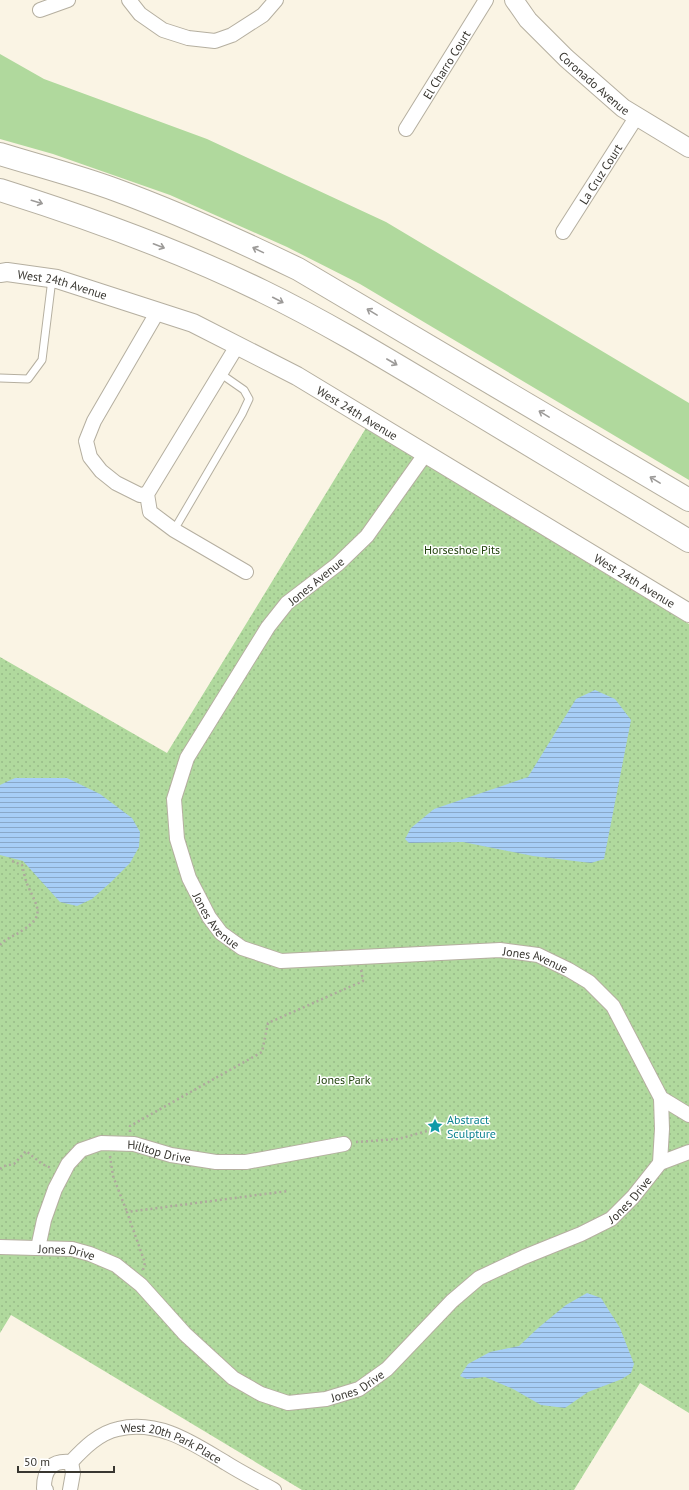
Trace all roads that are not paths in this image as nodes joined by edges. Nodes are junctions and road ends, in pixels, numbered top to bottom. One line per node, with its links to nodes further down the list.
1 (68, 0): 6 (street)
2 (129, 0): 3 (street)
3 (276, 0)
4 (486, 0): 8 (street, El Charro Court)
5 (514, 0): 7 (street, Coronado Avenue)
6 (40, 10)
7 (637, 116): 9 (street, Coronado Avenue); 12 (street, La Cruz Court)
8 (406, 129)
9 (689, 148)
10 (0, 154): 21 (highway, one-way to 10)
11 (0, 190): 23 (highway, one-way to 23)
12 (563, 232)
13 (0, 273): 14 (street, West 24th Avenue)
14 (53, 278): 15 (street, West 24th Avenue); 18 (lane)
15 (158, 311): 16 (street, West 24th Avenue); 20 (street)
16 (237, 346): 17 (street); 19 (street, West 24th Avenue)
17 (221, 374): 20 (street); 22 (lane)
18 (0, 378)
19 (426, 453): 25 (street, West 24th Avenue); 26 (street, Jones Avenue)
20 (147, 494): 22 (street)
21 (689, 500)
22 (174, 530): 24 (street)
23 (689, 540)
24 (246, 572)
25 (689, 613)
26 (661, 1098): 27 (street); 30 (street)
27 (689, 1115)
28 (344, 1144): 32 (street, Hilltop Drive)
29 (689, 1152): 30 (street, Jones Drive)
30 (660, 1163): 32 (street, Jones Drive)
31 (0, 1247): 32 (street, Jones Drive)
32 (38, 1248)
33 (71, 1462): 34 (street); 35 (street); 36 (street, West 20th Park Place)
34 (46, 1490)
35 (70, 1490)
36 (274, 1490)

